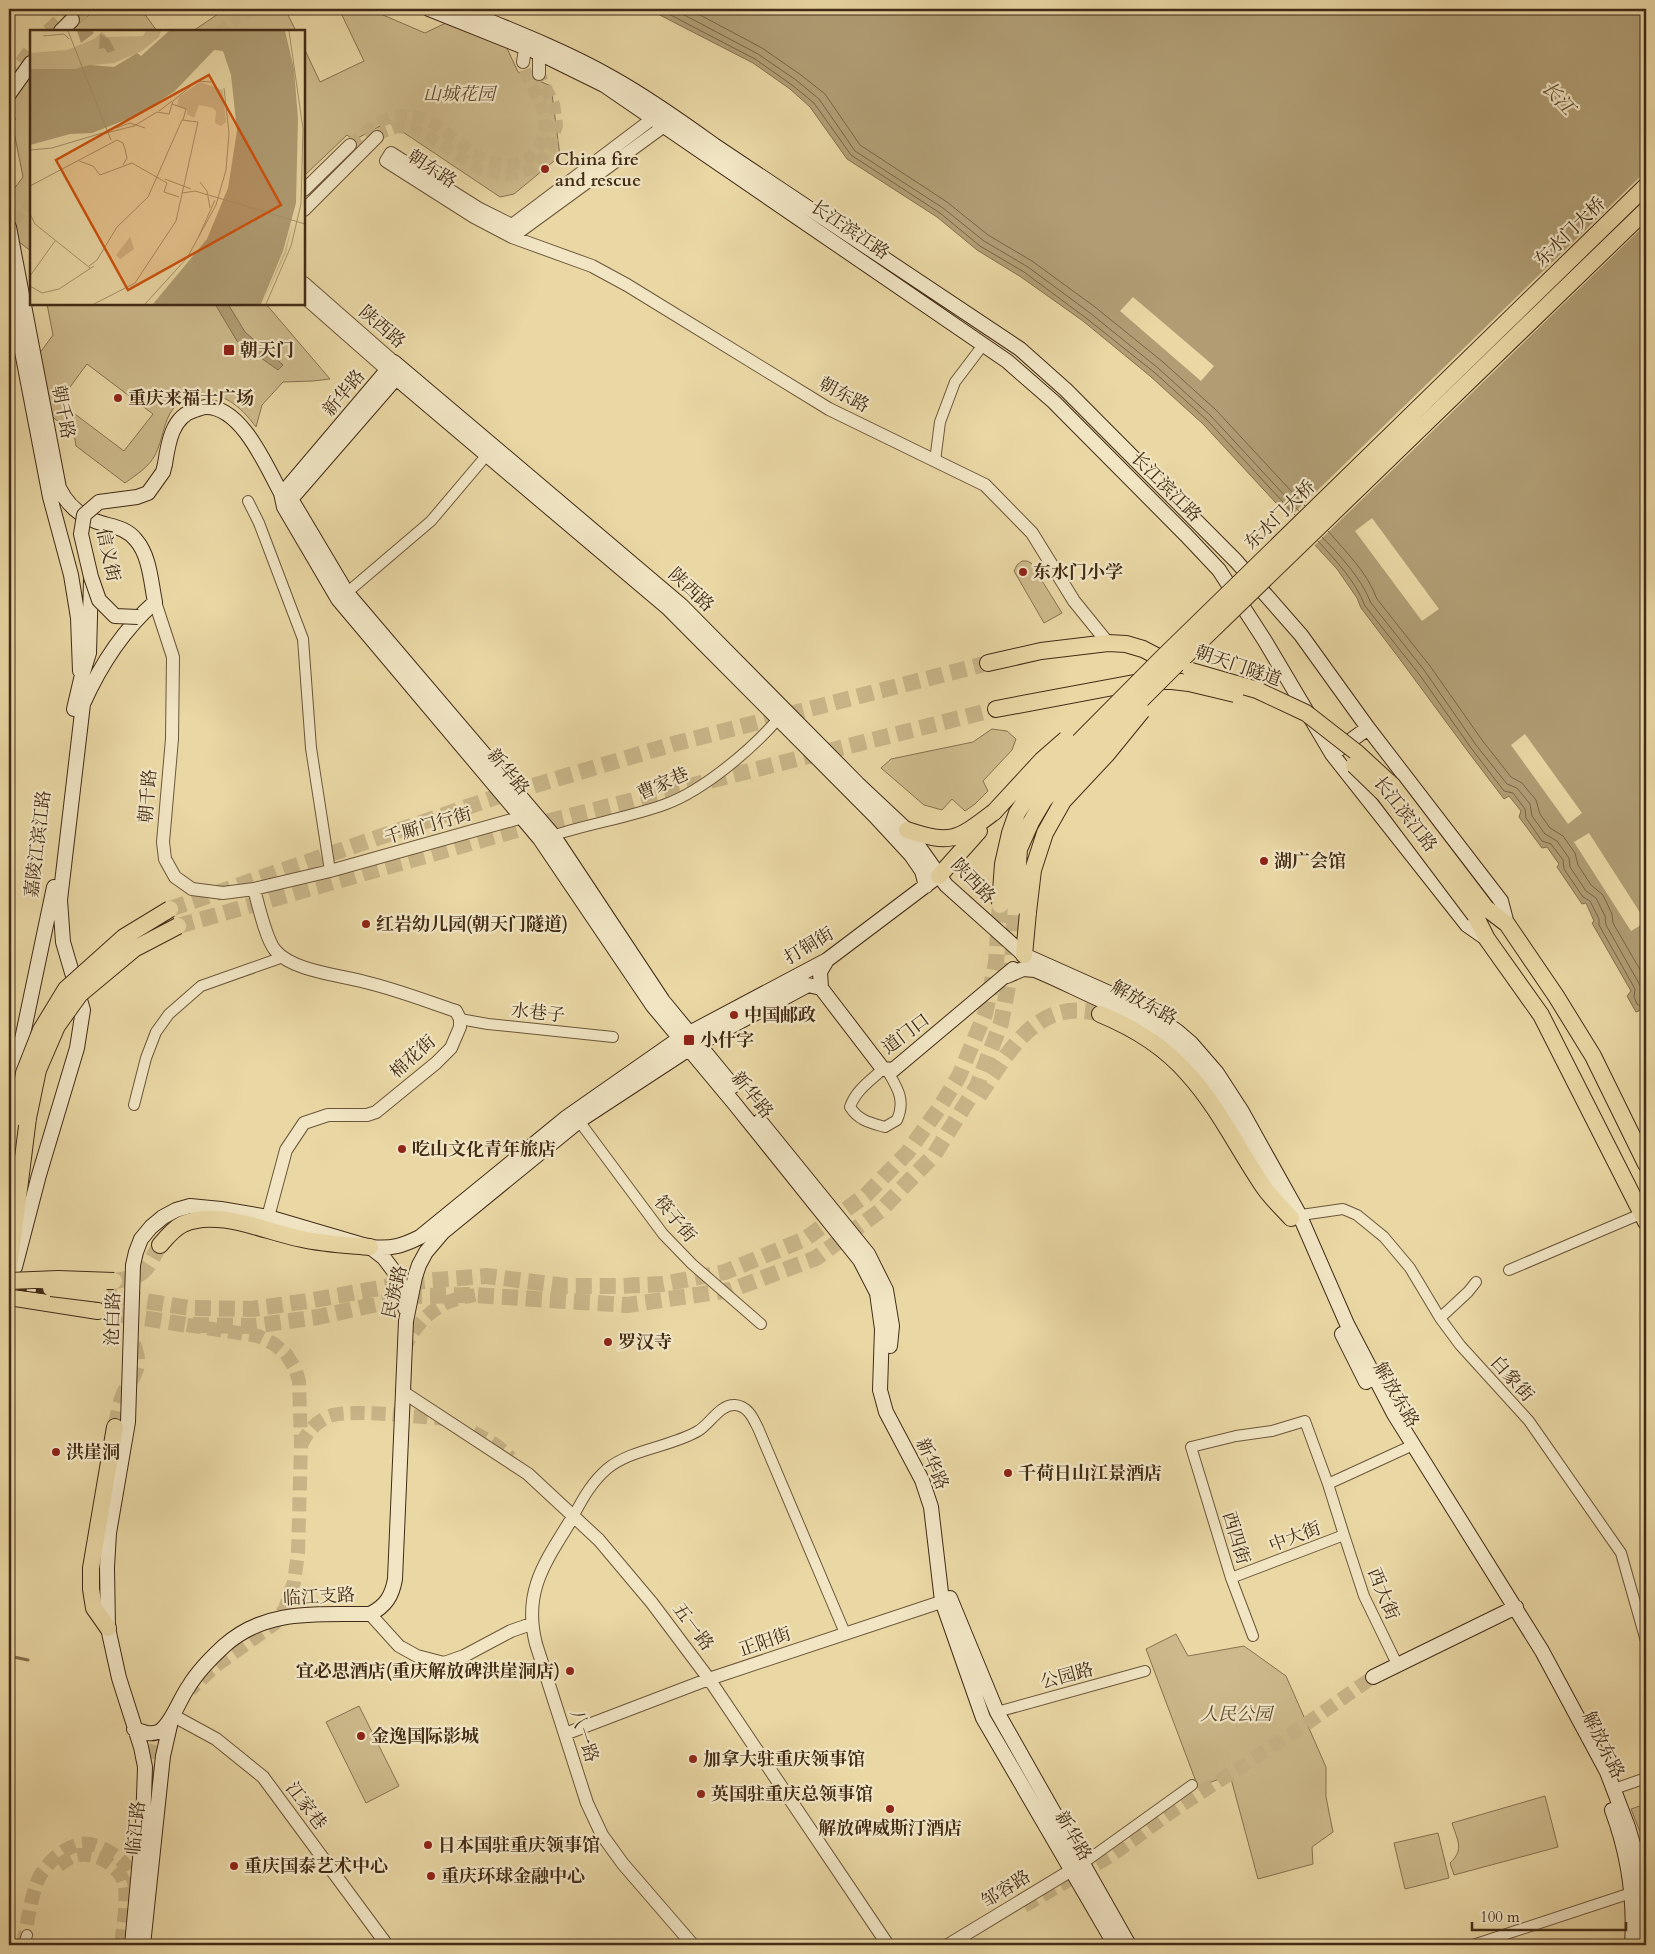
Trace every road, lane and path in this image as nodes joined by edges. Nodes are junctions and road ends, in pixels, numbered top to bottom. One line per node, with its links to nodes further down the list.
1 (429, 9): 6 (main road, 长江滨江路)
2 (460, 9): 6 (main road, 长江滨江路)
3 (72, 20): 4 (main road)
4 (62, 30)
5 (541, 48): 6 (main road, 长江滨江路); 8 (street); 10 (main road, 长江滨江路); 12 (main road, 长江滨江路)
6 (525, 50)
7 (30, 64): 9 (main road)
8 (539, 74)
9 (9, 94)
10 (664, 110): 11 (main road, 长江滨江路); 12 (street)
11 (676, 118): 12 (street); 42 (main road, 长江滨江路)
12 (657, 122): 20 (street); 24 (main road, 长江滨江路)
13 (377, 137): 17 (street)
14 (350, 145): 16 (street)
15 (1646, 186): 36 (main road, 东水门大桥, bridge)
16 (305, 189)
17 (305, 209)
18 (1646, 210): 36 (main road, 东水门大桥, bridge)
19 (10, 226): 30 (main road, 朝千路)
20 (512, 231): 20 (street, 朝东路); 27 (street, 朝东路)
21 (9, 284): 31 (main road, 朝千路)
22 (305, 284): 25 (street, 陕西路)
23 (305, 298): 25 (street, 陕西路)
24 (983, 345): 27 (street); 43 (main road, 长江滨江路)
25 (395, 370): 26 (main road, 陕西路); 28 (main road, 新华路)
26 (491, 450): 33 (street); 41 (main road, 陕西路); 45 (main road, 陕西路)
27 (935, 461): 35 (street, 朝东路)
28 (286, 496): 32 (main road, 信义街, bridge); 33 (main road, 新华路)
29 (248, 501): 48 (street)
30 (94, 521): 31 (main road); 34 (main road, 朝千路)
31 (64, 543): 39 (main road, 朝千路)
32 (91, 577): 34 (main road, 信义街, bridge); 39 (main road)
33 (343, 596): 44 (main road, 新华路)
34 (146, 610): 50 (street, 朝千路); 57 (main road, 嘉陵江滨江路)
35 (1108, 643): 37 (main road, 朝天门隧道); 38 (main road, 朝天门隧道)
36 (1169, 662): 47 (main road, bridge); 51 (main road, bridge); 51 (main road, 东水门大桥, bridge)
37 (988, 663)
38 (1190, 677): 40 (main road, 朝天门隧道); 53 (main road, 朝天门隧道, bridge)
39 (81, 679): 58 (main road, 嘉陵江滨江路)
40 (996, 709)
41 (778, 719): 46 (street, 曹家巷); 49 (main road, 陕西路)
42 (1368, 728): 43 (main road); 54 (main road, 长江滨江路)
43 (1332, 754): 56 (main road, 长江滨江路)
44 (528, 816): 46 (main road, 新华路); 48 (street, 千厮门行街)
45 (907, 830): 47 (main road); 49 (main road, 陕西路)
46 (546, 837): 67 (main road, 新华路)
47 (966, 838): 49 (main road)
48 (330, 871): 50 (street, 朝千路)
49 (933, 881): 59 (main road, 陕西路); 61 (main road, 打铜街)
50 (254, 889): 60 (street)
51 (1014, 908): 59 (main road)
52 (170, 909): 73 (main road, bridge)
53 (1480, 911): 54 (main road, 朝天门隧道); 56 (main road, 朝天门隧道)
54 (1507, 924): 56 (main road); 72 (main road, 长江滨江路)
55 (178, 926): 79 (main road, bridge)
56 (1487, 939): 76 (main road, 长江滨江路)
57 (63, 942): 58 (main road); 84 (main road, 嘉陵江滨江路, bridge)
58 (42, 951): 69 (main road, 嘉陵江滨江路)
59 (1024, 954): 62 (main road, 道门口); 74 (main road, 解放东路)
60 (283, 956): 65 (street); 70 (street)
61 (827, 960): 63 (main road); 67 (main road, 打铜街)
62 (1007, 976): 68 (main road, 道门口); 74 (main road, 解放东路)
63 (821, 988): 67 (main road, 打铜街); 68 (main road, 道门口)
64 (1100, 1014): 74 (main road)
65 (460, 1018): 66 (street, 水巷子); 75 (street, 棉花街)
66 (612, 1037)
67 (690, 1041): 71 (main road, 民族路); 78 (main road, 民族路); 99 (main road, 新华路)
68 (886, 1070): 68 (street)
69 (9, 1101)
70 (134, 1105)
71 (579, 1121): 89 (main road, 民族路); 90 (street, 筷子街)
72 (1646, 1164)
73 (9, 1187)
74 (1295, 1216): 88 (street, 白象街); 93 (main road, 解放东路)
75 (268, 1217): 78 (main road, 沧白路); 103 (main road, 沧白路)
76 (1644, 1218): 80 (street)
77 (160, 1245): 78 (main road)
78 (370, 1247): 89 (main road, 沧白路)
79 (9, 1269)
80 (1508, 1270)
81 (114, 1281): 82 (main road, bridge)
82 (9, 1282): 85 (main road, bridge)
83 (1476, 1282): 88 (street)
84 (9, 1292)
85 (100, 1294)
86 (9, 1297): 87 (main road)
87 (98, 1311)
88 (1440, 1318): 106 (street, 白象街)
89 (406, 1321): 91 (main road, 民族路)
90 (761, 1324)
91 (403, 1392): 96 (street, 五一路); 101 (main road, 民族路)
92 (115, 1428): 103 (main road)
93 (1409, 1446): 95 (street); 100 (main road, 解放东路)
94 (1191, 1447): 95 (street, 中大街); 98 (street, 西四街)
95 (1328, 1484): 97 (street, 中大街)
96 (574, 1515): 102 (street, 八一路); 104 (street); 110 (street, 五一路)
97 (1344, 1535): 98 (street, 中大街); 107 (street, 西大街)
98 (1231, 1578): 105 (street, 西四街)
99 (946, 1600): 104 (street, 正阳街); 111 (main road, 新华路); 118 (main road, 新华路)
100 (1512, 1608): 107 (main road); 117 (main road, 解放东路); 119 (main road, 解放东路)
101 (370, 1614): 102 (street, 临江支路); 112 (main road, 临江支路)
102 (531, 1624): 114 (street, 八一路)
103 (108, 1628): 113 (main road, 沧白路)
104 (846, 1633): 110 (street, 正阳街)
105 (1253, 1636)
106 (1646, 1641)
107 (1397, 1664): 109 (main road)
108 (1145, 1671): 111 (street, 公园路)
109 (1373, 1677)
110 (709, 1679): 114 (street, 正阳街); 124 (street, 五一路)
111 (996, 1712): 118 (main road, 新华路)
112 (172, 1716): 113 (main road, 临江支路); 121 (main road, 临江路); 122 (street, 江家巷)
113 (134, 1729): 120 (main road, 临江路)
114 (565, 1734): 123 (street, 八一路)
115 (1646, 1778): 117 (street)
116 (1192, 1786): 118 (street)
117 (1614, 1789): 119 (main road, 解放东路)
118 (1076, 1867): 125 (street, 邹容路); 126 (main road, 新华路); 127 (main road, 新华路)
119 (1637, 1891): 128 (street); 129 (main road, 解放东路); 130 (main road, 解放东路)
120 (132, 1945)
121 (143, 1945)
122 (387, 1945)
123 (693, 1945)
124 (888, 1945)
125 (948, 1945)
126 (1115, 1945)
127 (1129, 1945)
128 (1473, 1945)
129 (1632, 1945)
130 (1643, 1945)

